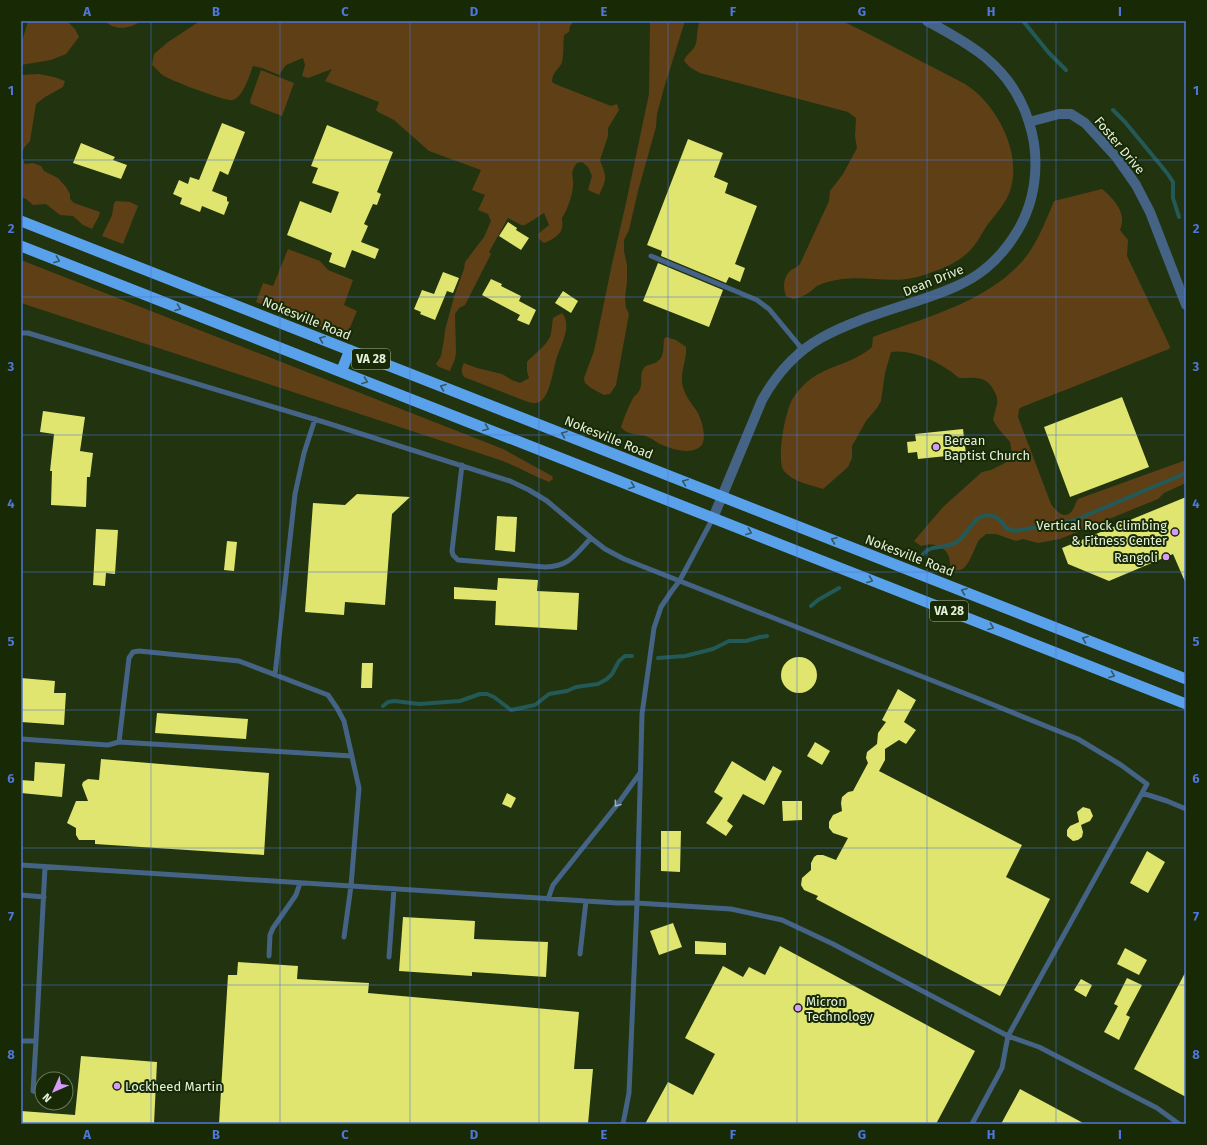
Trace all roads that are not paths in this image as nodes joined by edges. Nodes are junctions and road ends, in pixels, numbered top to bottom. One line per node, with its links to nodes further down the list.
1 (927, 21): 2 (street, Dean Drive)
2 (1029, 122): 6 (street, Foster Drive); 9 (street, Dean Drive)
3 (21, 221): 8 (highway, Nokesville Road / VA 28, one-way to 3)
4 (21, 246): 10 (highway, VA 28, one-way to 10)
5 (651, 256): 9 (lane)
6 (1186, 305)
7 (21, 333): 11 (lane)
8 (350, 350): 10 (highway); 13 (highway, Nokesville Road / VA 28, one-way to 8)
9 (803, 350): 13 (street, Dean Drive)
10 (341, 372): 14 (highway, VA 28, one-way to 14)
11 (315, 419): 12 (lane); 17 (lane)
12 (462, 466): 15 (lane); 15 (lane)
13 (721, 497): 14 (street, Dean Drive); 18 (highway, Nokesville Road / VA 28, one-way to 13)
14 (713, 518): 16 (lane); 19 (highway, VA 28, one-way to 19)
15 (591, 538): 16 (lane)
16 (680, 580): 23 (lane); 24 (lane)
17 (276, 675): 21 (lane); 22 (lane)
18 (1186, 679)
19 (1186, 704)
20 (21, 739): 21 (lane)
21 (119, 742): 22 (lane)
22 (352, 756): 29 (lane)
23 (640, 773): 33 (lane, one-way to 33); 35 (lane)
24 (1142, 793): 25 (lane); 40 (lane)
25 (1186, 809)
26 (21, 865): 27 (lane)
27 (45, 867): 28 (lane); 32 (lane)
28 (300, 883): 29 (lane); 38 (lane)
29 (351, 886): 30 (lane); 36 (lane)
30 (394, 889): 33 (lane); 39 (lane)
31 (21, 895): 32 (lane)
32 (44, 896): 42 (lane)
33 (548, 899): 34 (lane)
34 (586, 902): 35 (lane); 37 (lane)
35 (637, 903): 40 (lane); 46 (lane)
36 (344, 937)
37 (580, 954)
38 (269, 956)
39 (389, 957)
40 (1008, 1036): 47 (lane); 48 (lane)
41 (21, 1041): 42 (lane)
42 (36, 1041): 43 (lane)
43 (34, 1071)
44 (34, 1074): 45 (lane)
45 (34, 1091)
46 (623, 1124)
47 (972, 1124)
48 (1179, 1124)

